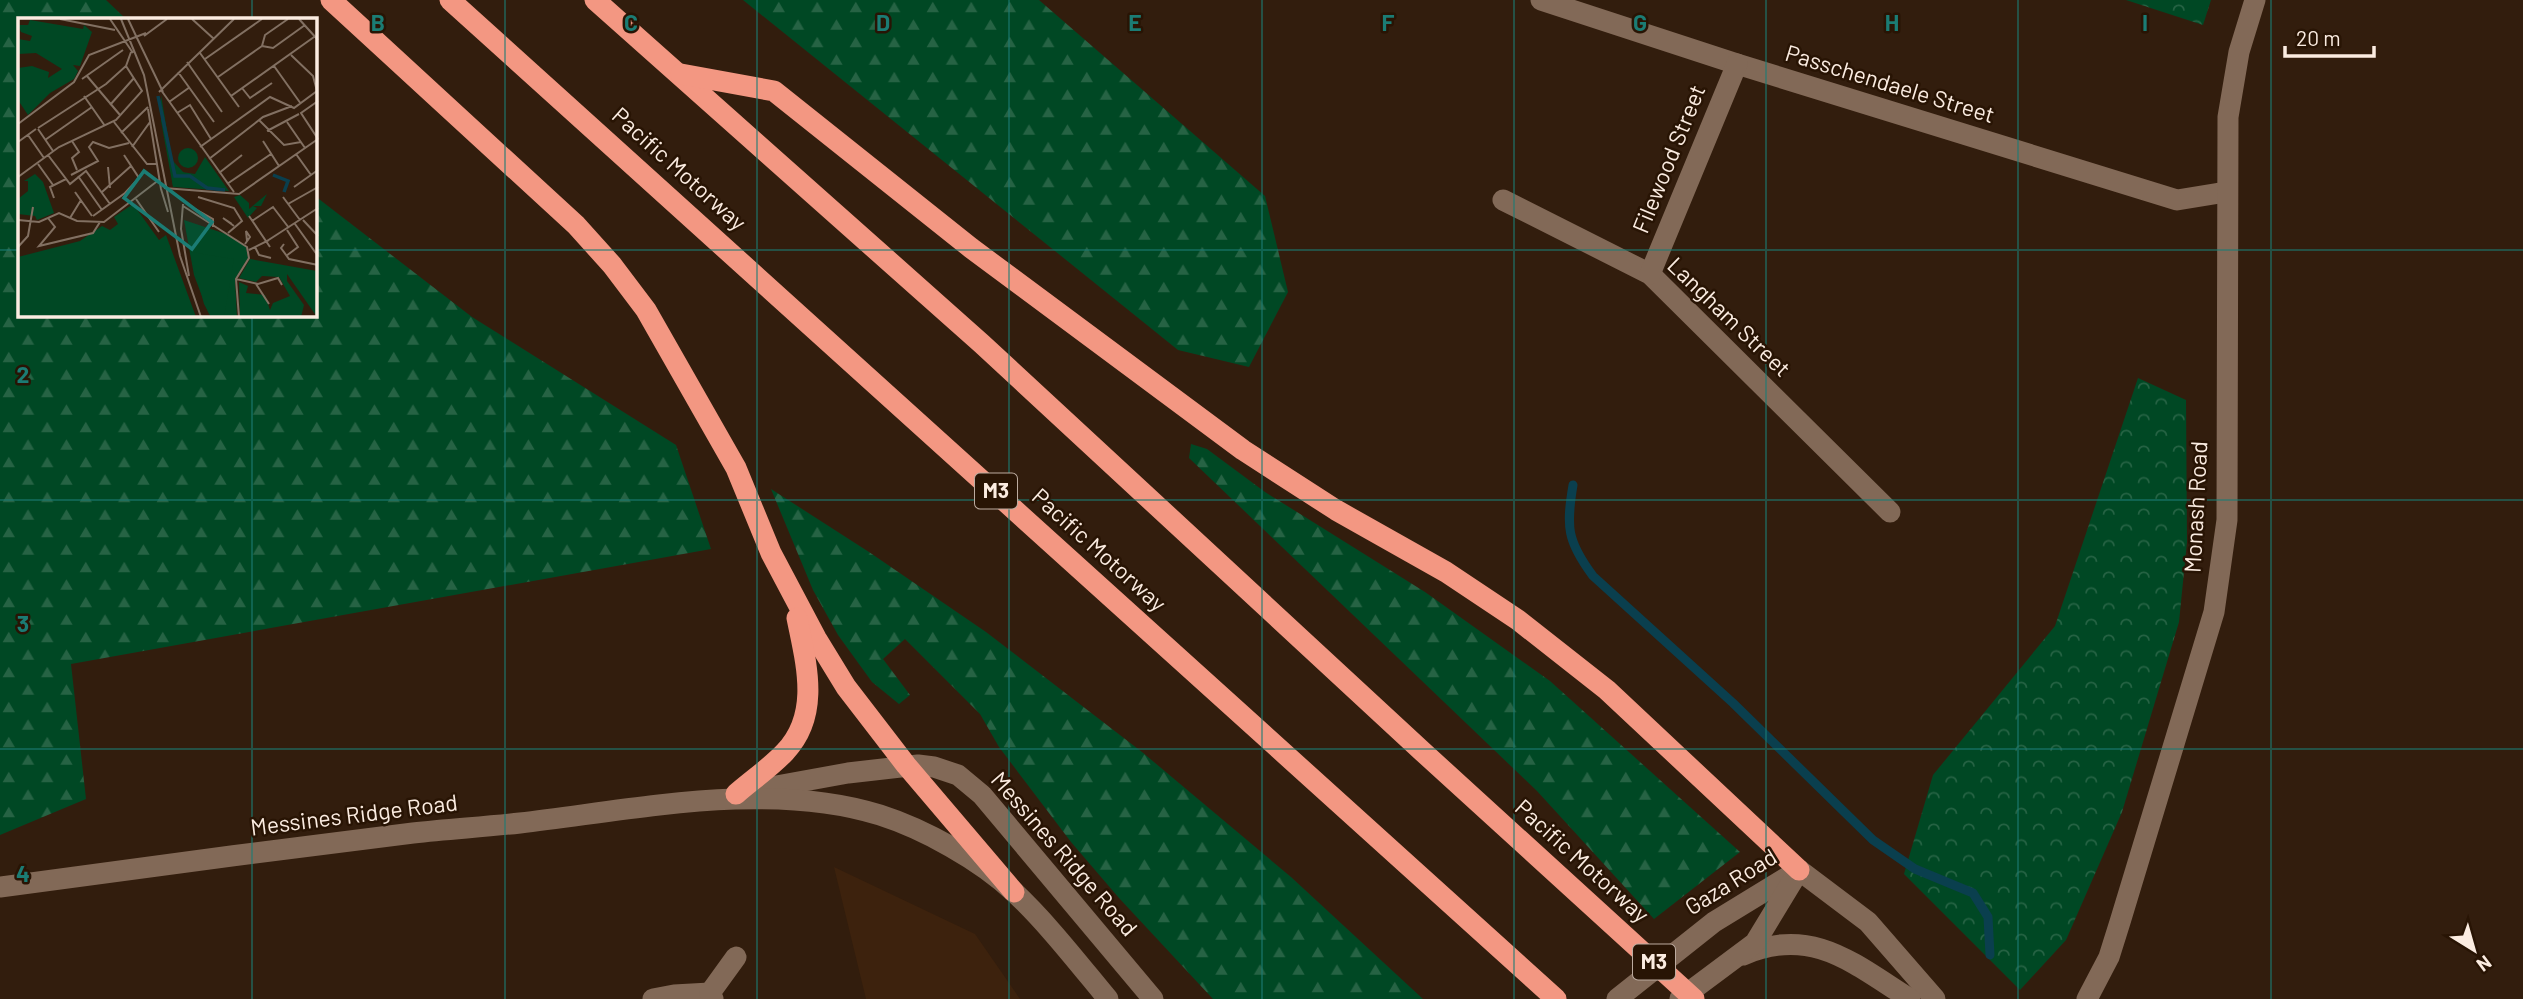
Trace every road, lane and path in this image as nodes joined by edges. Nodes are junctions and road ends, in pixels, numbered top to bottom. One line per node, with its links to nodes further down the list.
1 (331, 0): 12 (highway)
2 (450, 0): 25 (highway, Pacific Motorway / M3)
3 (595, 0): 7 (highway, Pacific Motorway / M3)
4 (1541, 0): 6 (street, Passchendaele Street)
5 (2255, 0): 8 (street, Monash Road)
6 (1737, 64): 8 (street, Passchendaele Street); 10 (street, Filewood Street)
7 (679, 73): 16 (highway); 28 (highway, Pacific Motorway / M3)
8 (2226, 192): 31 (street, Monash Road)
9 (1503, 200): 10 (street, Langham Street)
10 (1650, 274): 11 (street, Langham Street)
11 (1890, 512)
12 (793, 596): 13 (highway); 14 (highway)
13 (906, 765): 14 (street, Messines Ridge Road); 18 (highway); 24 (street, Messines Ridge Road)
14 (736, 794): 15 (street, Messines Ridge Road)
15 (715, 800): 17 (street, Messines Ridge Road); 18 (street, Messines Ridge Road)
16 (1799, 870): 19 (street, Gaza Road); 26 (street, Gaza Road); 30 (street)
17 (0, 887)
18 (1014, 892): 23 (street, Messines Ridge Road)
19 (1743, 955): 27 (street, Gaza Road); 29 (street)
20 (736, 957): 21 (street)
21 (712, 996): 22 (street)
22 (653, 999)
23 (1108, 999)
24 (1153, 999)
25 (1556, 999)
26 (1617, 999)
27 (1680, 999)
28 (1694, 999)
29 (1910, 999)
30 (1935, 999)
31 (2087, 999)

